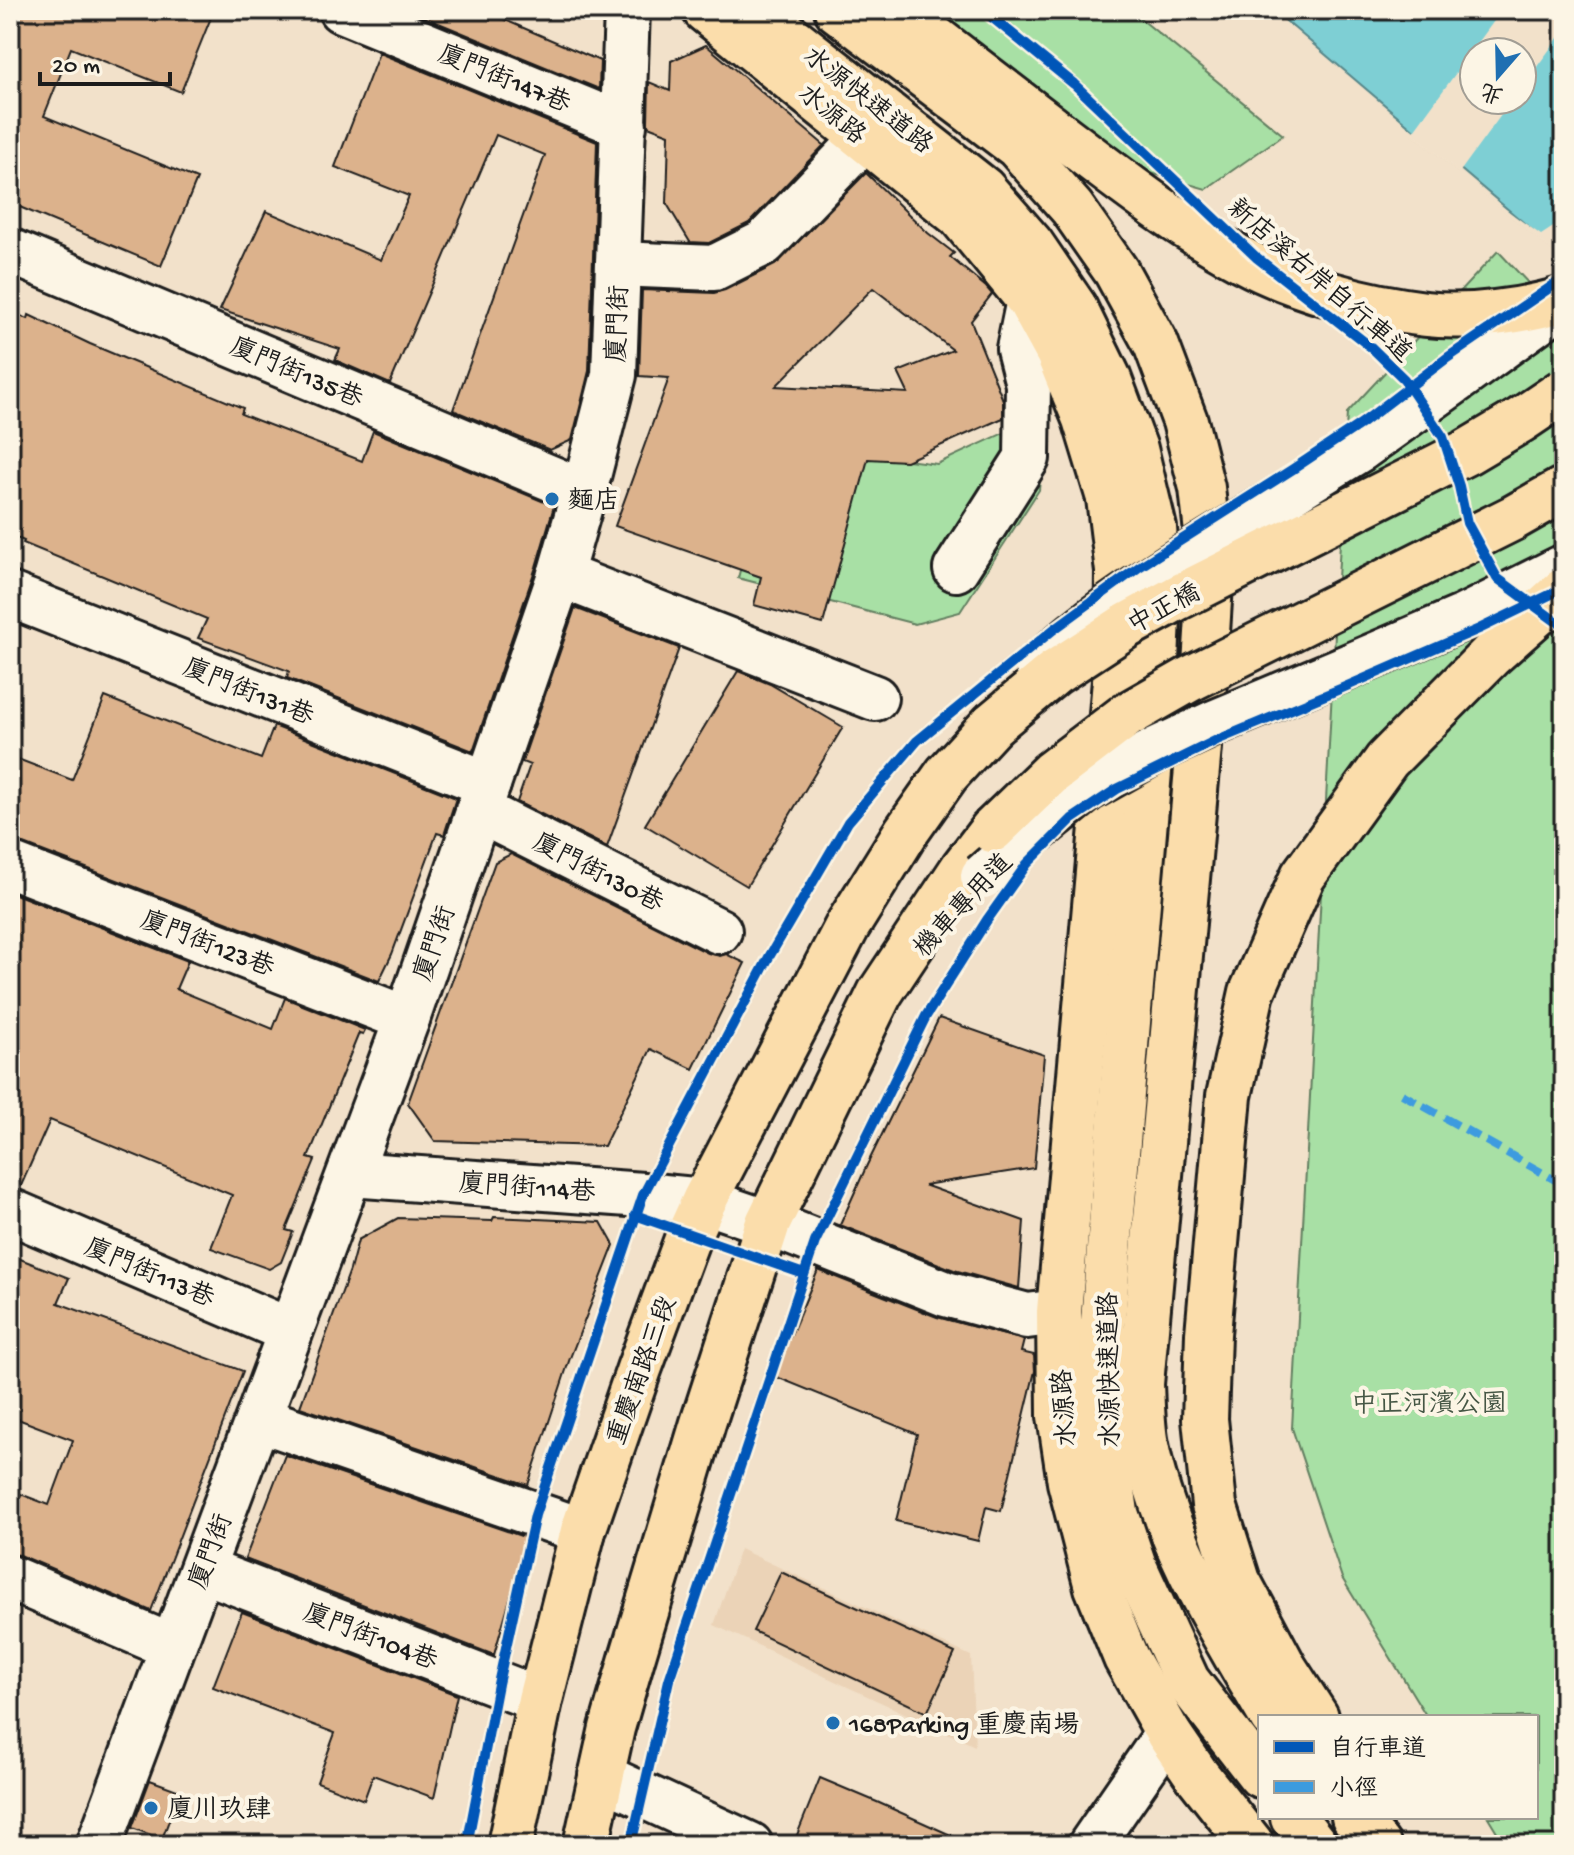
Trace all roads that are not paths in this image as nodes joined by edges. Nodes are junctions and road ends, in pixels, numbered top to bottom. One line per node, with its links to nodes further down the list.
1 (341, 10): 7 (street, 廈門街147巷)
2 (627, 10): 7 (street, 廈門街)
3 (705, 10): 8 (main road, 水源路)
4 (756, 10): 9 (main road, 水源快速道路)
5 (837, 10): 43 (main road, 水源快速道路)
6 (898, 10): 13 (main road)
7 (624, 126): 11 (street, 廈門街)
8 (864, 139): 9 (main road, 水源路); 11 (street)
9 (972, 202): 12 (main road); 27 (main road)
10 (10, 251): 16 (street, 廈門街135巷)
11 (618, 264): 16 (street, 廈門街)
12 (1029, 300): 18 (street); 27 (main road)
13 (1564, 301): 23 (street, bridge)
14 (1564, 391): 23 (main road, 中正橋, bridge)
15 (1564, 489): 29 (main road, bridge)
16 (584, 492): 19 (street, 廈門街)
17 (1564, 567): 29 (street, 機車專用道, bridge)
18 (956, 569)
19 (560, 575): 22 (street); 24 (street, 廈門街)
20 (1564, 590): 44 (main road)
21 (10, 595): 24 (street, 廈門街131巷)
22 (875, 698)
23 (992, 718): 26 (main road, 中正橋)
24 (483, 797): 28 (street, 廈門街130巷); 30 (street, 廈門街)
25 (10, 865): 30 (street, 廈門街123巷)
26 (848, 925): 32 (main road, 重慶南路三段)
27 (1115, 926): 35 (main road, 水源路); 46 (main road, 水源快速道路)
28 (719, 931)
29 (880, 993): 34 (main road)
30 (407, 1019): 31 (street, 廈門街)
31 (350, 1174): 32 (street, 廈門街114巷); 36 (street, 廈門街)
32 (704, 1201): 34 (street, 廈門街114巷); 38 (main road, 重慶南路三段)
33 (10, 1211): 36 (street, 廈門街113巷)
34 (768, 1223): 35 (street, 廈門街114巷); 47 (main road)
35 (1059, 1312): 45 (main road, 水源路)
36 (290, 1331): 37 (street, 廈門街)
37 (259, 1419): 38 (street); 39 (street, 廈門街)
38 (583, 1531): 42 (main road, 重慶南路三段)
39 (203, 1570): 41 (street, 廈門街); 42 (street, 廈門街104巷)
40 (10, 1578): 41 (street)
41 (172, 1647): 51 (street, 廈門街)
42 (540, 1700): 52 (main road, 重慶南路三段)
43 (1271, 1715)
44 (1315, 1715)
45 (1168, 1733): 55 (street); 56 (main road, 水源路)
46 (1258, 1772)
47 (601, 1776): 53 (main road); 54 (street)
48 (1295, 1819): 57 (main road)
49 (1356, 1819): 58 (main road)
50 (1383, 1819): 59 (main road)
51 (99, 1845)
52 (510, 1845)
53 (586, 1845)
54 (750, 1845)
55 (1091, 1845)
56 (1252, 1845)
57 (1315, 1845)
58 (1378, 1845)
59 (1401, 1845)

